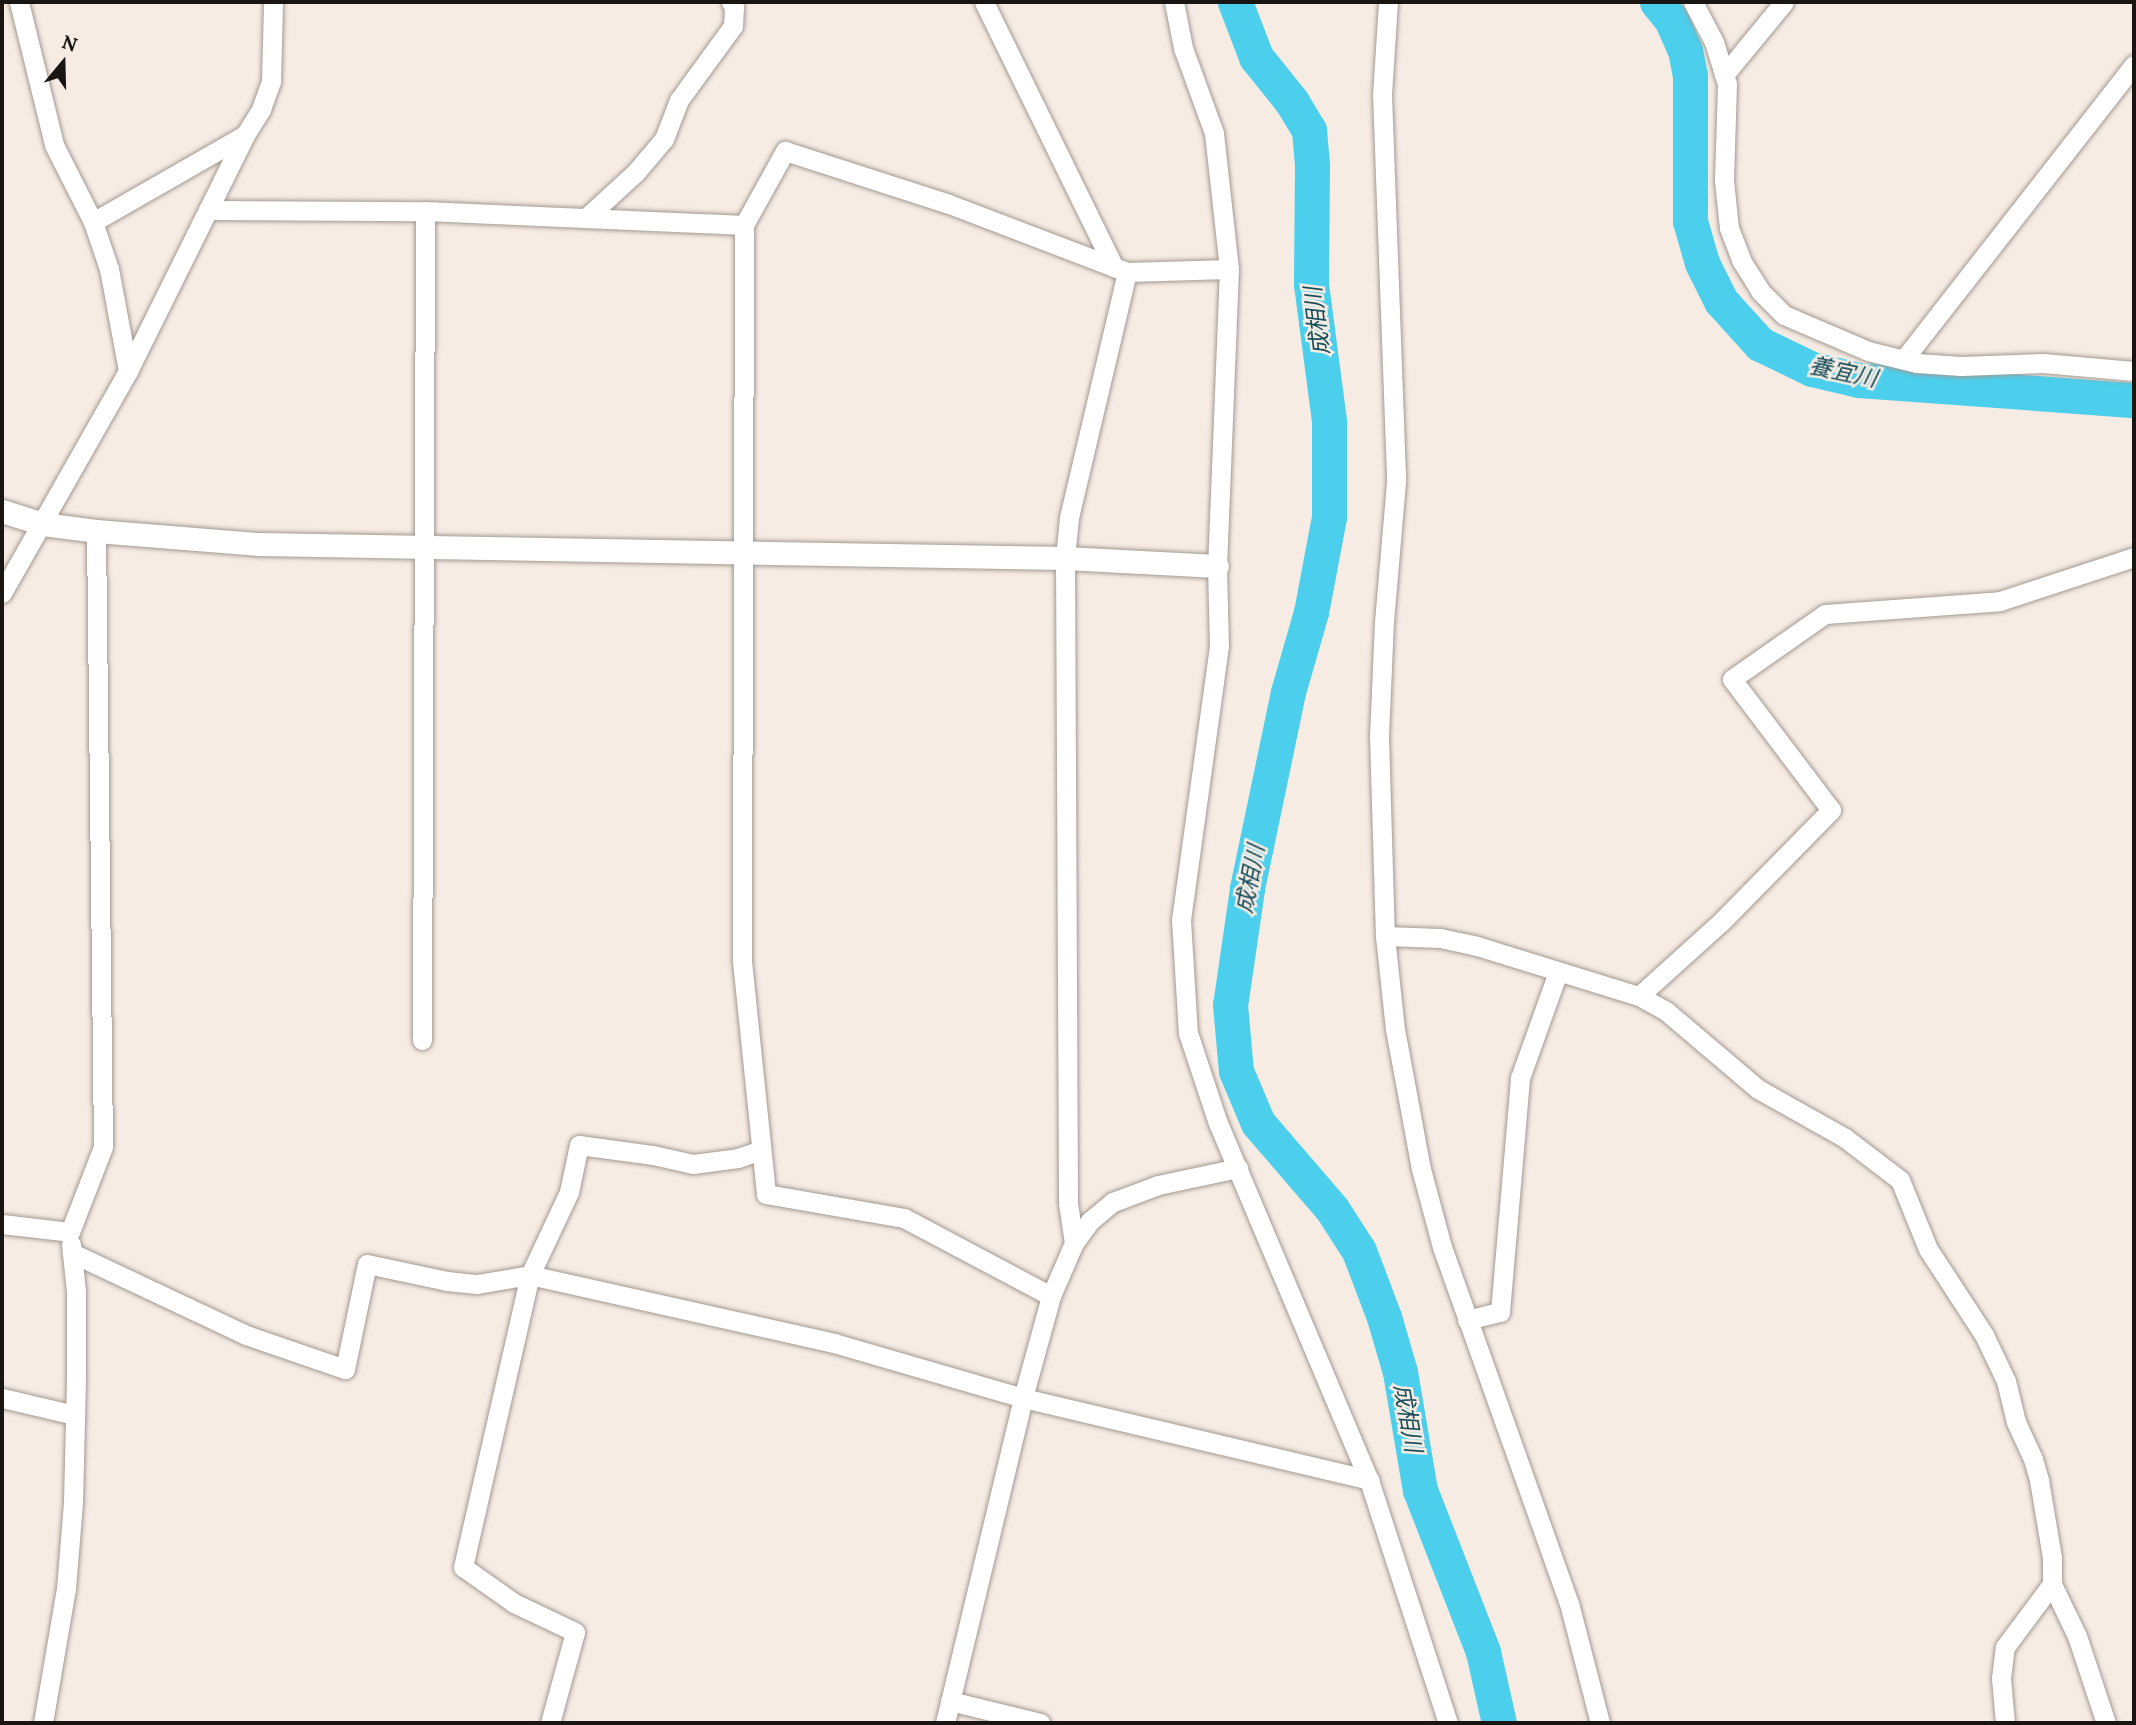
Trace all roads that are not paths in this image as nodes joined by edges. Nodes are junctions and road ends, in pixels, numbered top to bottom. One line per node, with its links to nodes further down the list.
1 (19, 2): 15 (street)
2 (273, 2): 11 (street)
3 (731, 2): 14 (street)
4 (984, 2): 17 (street)
5 (1174, 2): 18 (street)
6 (1388, 2): 31 (street)
7 (1693, 2): 10 (street)
8 (1784, 2): 10 (street)
9 (2134, 65): 19 (street)
10 (1724, 75): 19 (street)
11 (244, 135): 12 (street); 15 (street)
12 (208, 210): 13 (street); 21 (street)
13 (425, 211): 14 (street); 25 (street)
14 (586, 218): 16 (street)
15 (93, 222): 21 (street)
16 (744, 225): 17 (street); 26 (street)
17 (1121, 269): 18 (street); 28 (street)
18 (1229, 269): 29 (street)
19 (1904, 359): 20 (street)
20 (2134, 370)
21 (128, 371): 23 (street)
22 (2, 511): 23 (street)
23 (43, 524): 24 (street); 30 (street)
24 (96, 531): 25 (street); 38 (street)
25 (422, 547): 26 (street); 34 (street)
26 (742, 553): 28 (street); 35 (street)
27 (2134, 557): 33 (street)
28 (1065, 558): 29 (street); 39 (street)
29 (1217, 566): 36 (street)
30 (2, 593)
31 (1385, 936): 32 (street); 43 (street)
32 (1558, 972): 33 (street); 43 (street)
33 (1639, 996): 48 (street)
34 (422, 1040)
35 (761, 1150): 41 (street); 42 (street)
36 (1238, 1168): 39 (street); 47 (street)
37 (2, 1224): 38 (street)
38 (70, 1232): 40 (street)
39 (1074, 1243): 42 (street)
40 (72, 1254): 41 (street); 46 (street)
41 (530, 1275): 45 (street); 51 (street)
42 (1051, 1296): 45 (street)
43 (1466, 1320): 55 (street)
44 (2, 1398): 46 (street)
45 (1023, 1398): 47 (street); 49 (street)
46 (75, 1415): 50 (street)
47 (1369, 1480): 54 (street)
48 (2052, 1584): 56 (street); 57 (street)
49 (950, 1701): 52 (street); 53 (street)
50 (43, 1723)
51 (551, 1723)
52 (945, 1723)
53 (1040, 1723)
54 (1448, 1723)
55 (1600, 1723)
56 (2005, 1723)
57 (2106, 1723)

